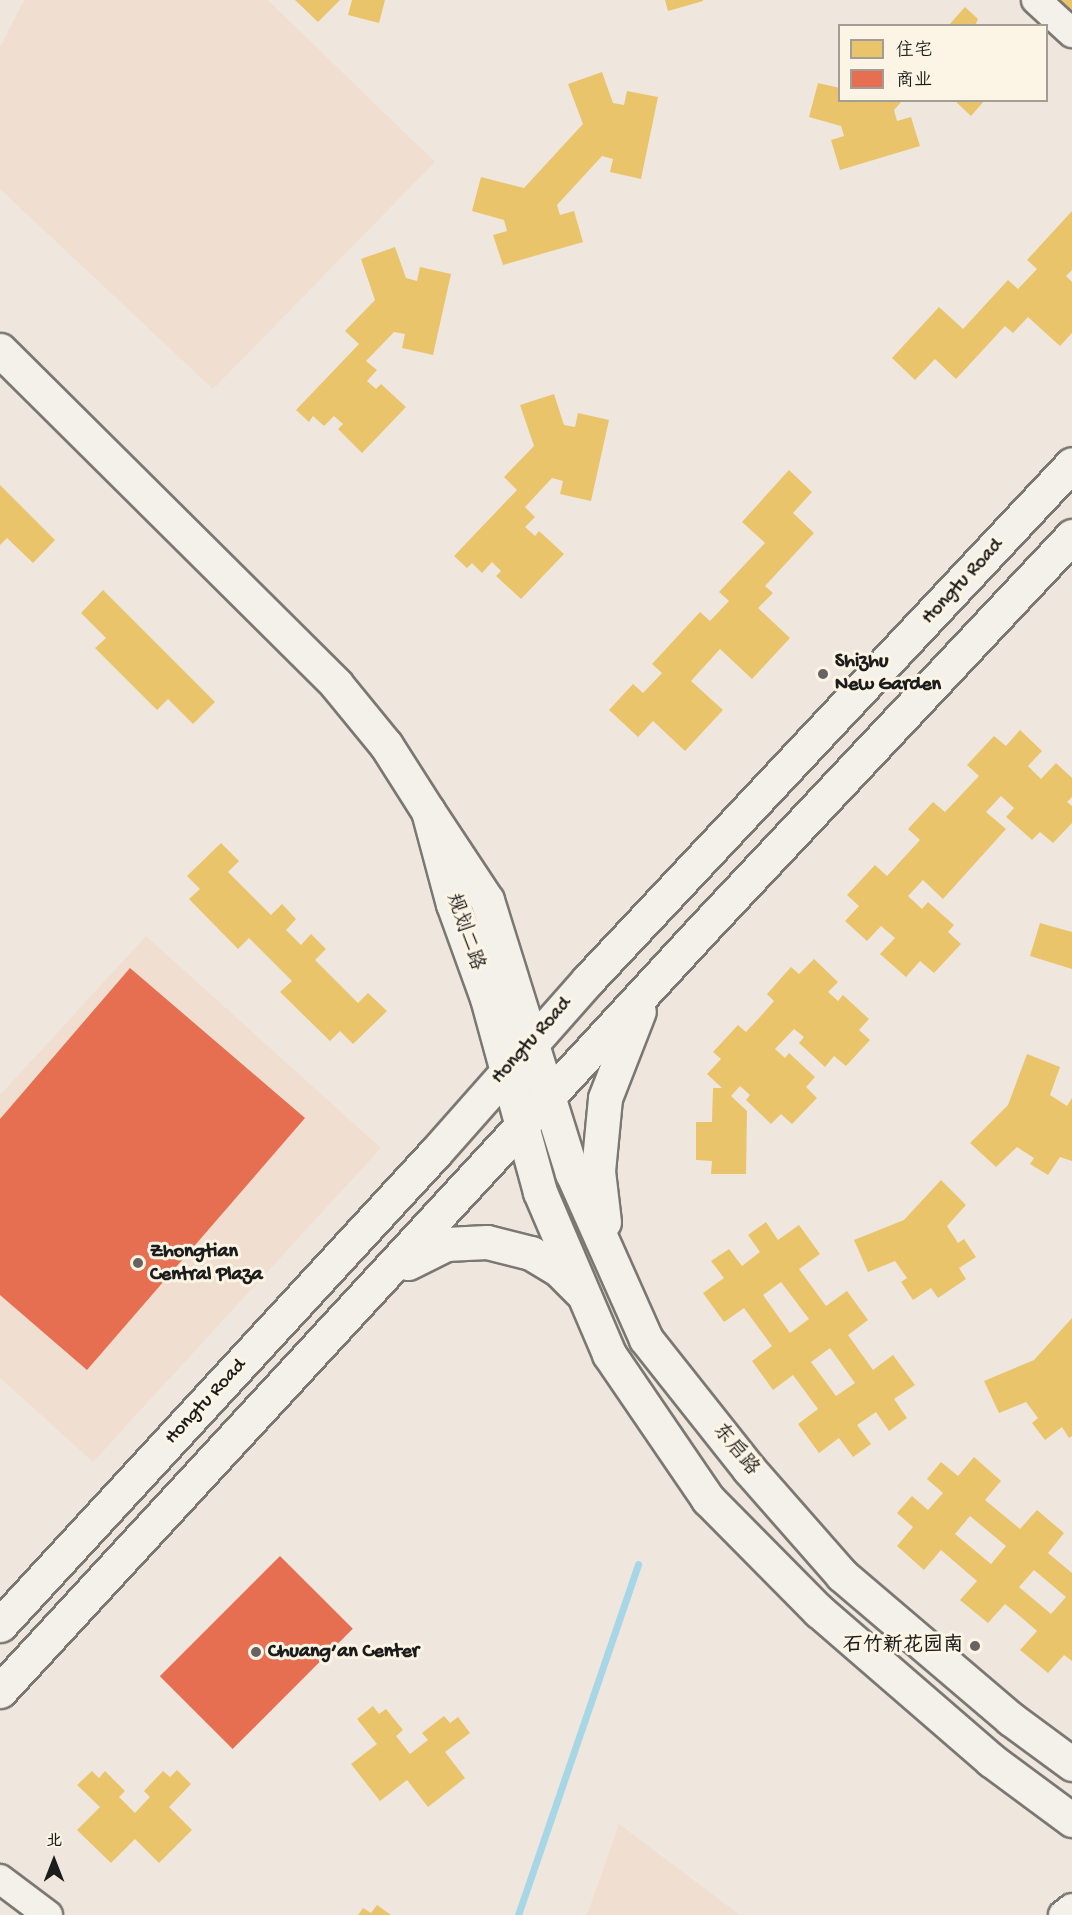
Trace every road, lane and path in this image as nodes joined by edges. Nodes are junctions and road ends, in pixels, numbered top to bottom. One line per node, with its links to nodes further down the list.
1 (1036, 0): 2 (street)
2 (1072, 33)
3 (0, 350): 6 (main road)
4 (1072, 464): 8 (main road, Hongtu Road)
5 (1072, 536): 7 (main road)
6 (428, 811): 8 (main road, 规划二路); 9 (main road, 规划二路)
7 (652, 985): 10 (main road); 12 (main road)
8 (532, 1042): 9 (main road, Hongtu Road); 10 (main road, 东启路)
9 (505, 1070): 11 (main road, 规划二路); 15 (main road, Hongtu Road)
10 (548, 1098): 11 (main road); 12 (main road, 东启路)
11 (521, 1127): 13 (main road); 14 (main road, 规划二路)
12 (607, 1251): 17 (main road, 东启路)
13 (389, 1272): 14 (main road); 16 (main road)
14 (584, 1294): 18 (main road)
15 (0, 1625)
16 (0, 1691)
17 (1072, 1764)
18 (1072, 1820)
19 (0, 1879): 21 (street)
20 (1072, 1908): 22 (street)
21 (48, 1915)
22 (1063, 1915)

